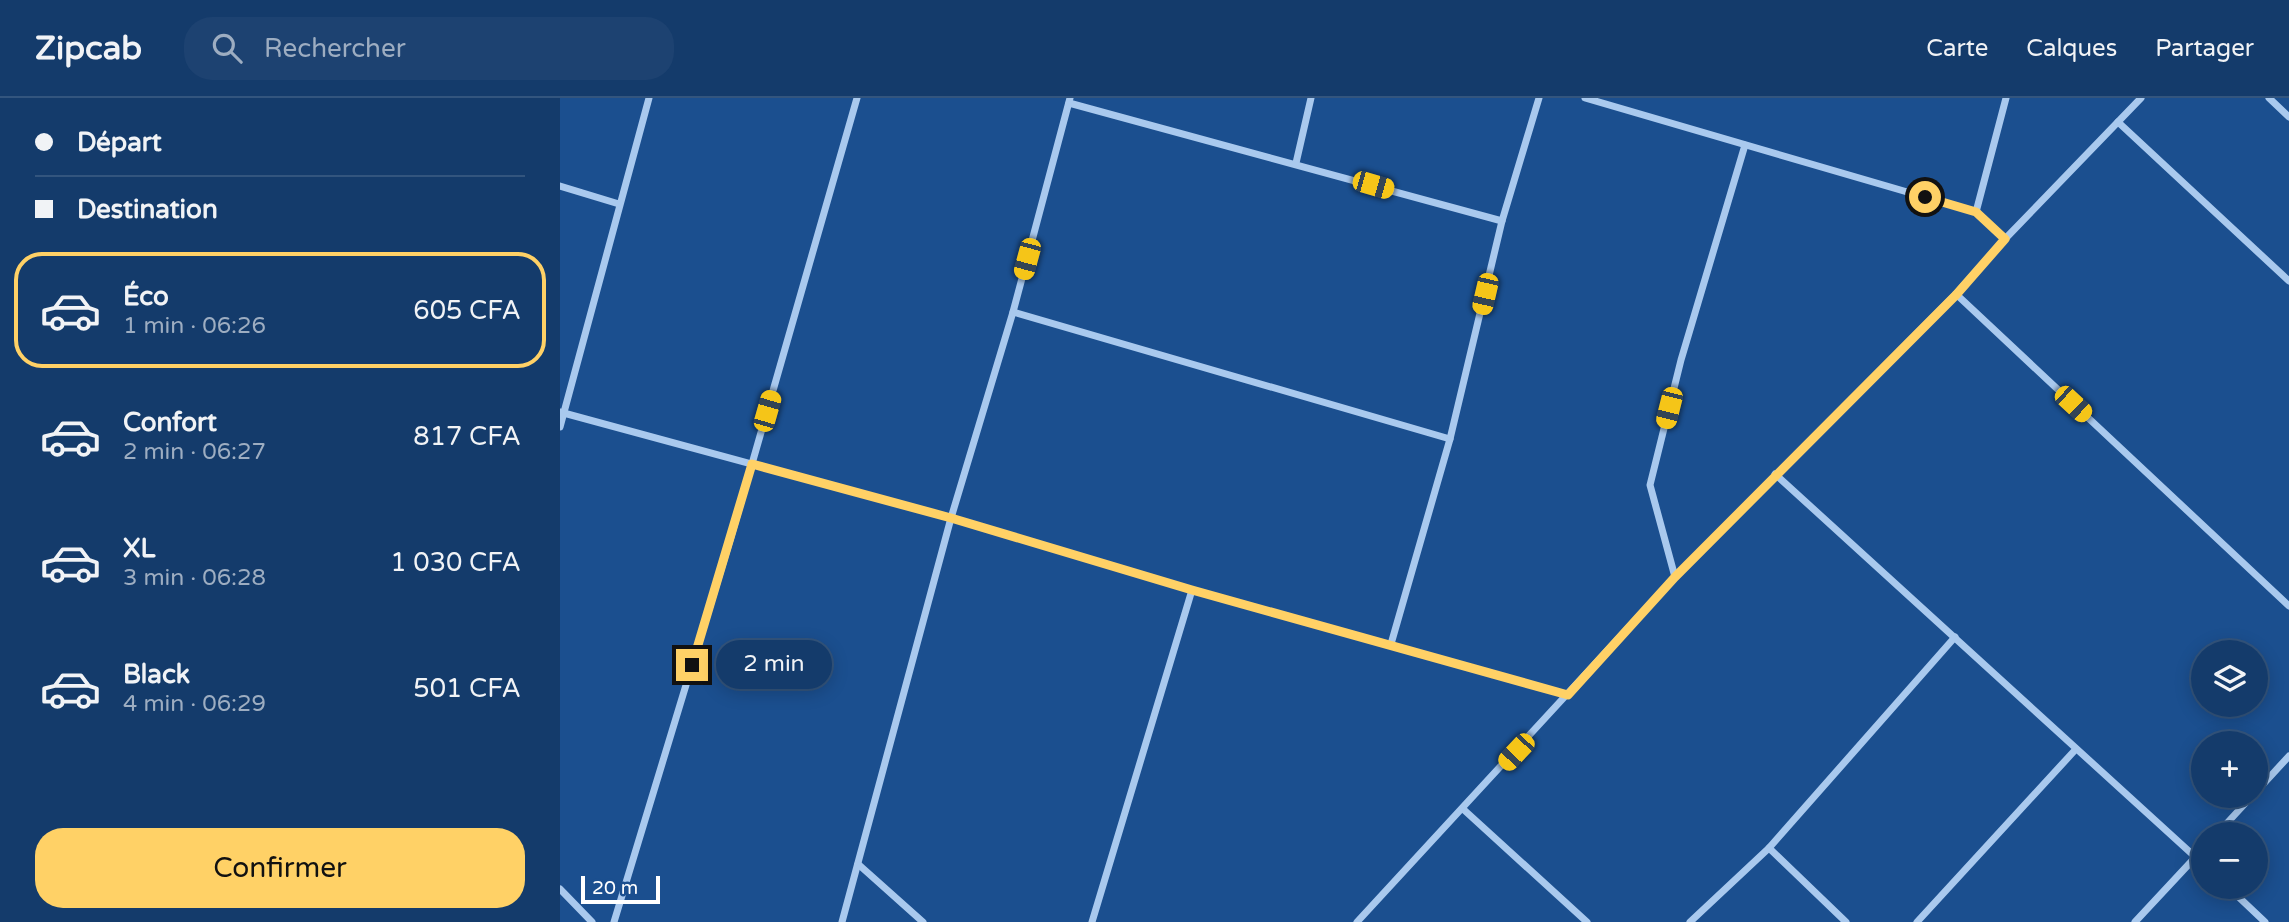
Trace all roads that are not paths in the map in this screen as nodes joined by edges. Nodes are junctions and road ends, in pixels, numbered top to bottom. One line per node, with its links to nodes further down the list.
1 (649, 98): 15 (street)
2 (857, 98): 25 (street)
3 (1311, 98): 13 (street)
4 (1539, 98): 17 (street)
5 (1585, 98): 12 (street)
6 (2006, 98): 16 (street)
7 (2141, 98): 11 (street)
8 (2269, 98): 10 (street)
9 (1069, 100): 13 (street); 21 (street)
10 (2289, 117)
11 (2118, 122): 18 (street); 19 (street)
12 (1745, 145): 16 (street); 28 (street)
13 (1296, 163): 17 (street)
14 (560, 186): 15 (street)
15 (619, 204): 22 (street)
16 (1976, 212): 18 (street)
17 (1502, 221): 24 (street)
18 (2005, 239): 20 (street)
19 (2289, 281)
20 (1956, 295): 26 (street); 30 (street)
21 (1013, 312): 24 (street); 27 (street)
22 (562, 412): 23 (street); 25 (street)
23 (560, 426)
24 (1450, 439): 32 (street)
25 (752, 464): 27 (street); 47 (street)
26 (1775, 474): 28 (street); 31 (street)
27 (951, 518): 29 (street); 43 (street)
28 (1675, 577): 33 (street)
29 (1192, 590): 32 (street); 50 (street)
30 (2289, 606)
31 (1955, 637): 34 (street); 40 (street)
32 (1391, 644): 33 (street)
33 (1568, 695): 37 (street)
34 (2076, 749): 41 (street); 55 (street)
35 (2289, 756): 36 (street)
36 (2268, 779)
37 (1463, 808): 51 (street); 52 (street)
38 (2241, 808): 39 (street)
39 (2228, 822)
40 (1769, 848): 53 (street); 54 (street)
41 (2191, 852)
42 (2191, 862): 56 (street)
43 (858, 864): 48 (street); 49 (street)
44 (560, 889): 46 (street)
45 (2241, 899): 57 (street)
46 (592, 922)
47 (614, 922)
48 (842, 922)
49 (923, 922)
50 (1092, 922)
51 (1357, 922)
52 (1587, 922)
53 (1690, 922)
54 (1846, 922)
55 (1917, 922)
56 (2135, 922)
57 (2265, 922)

